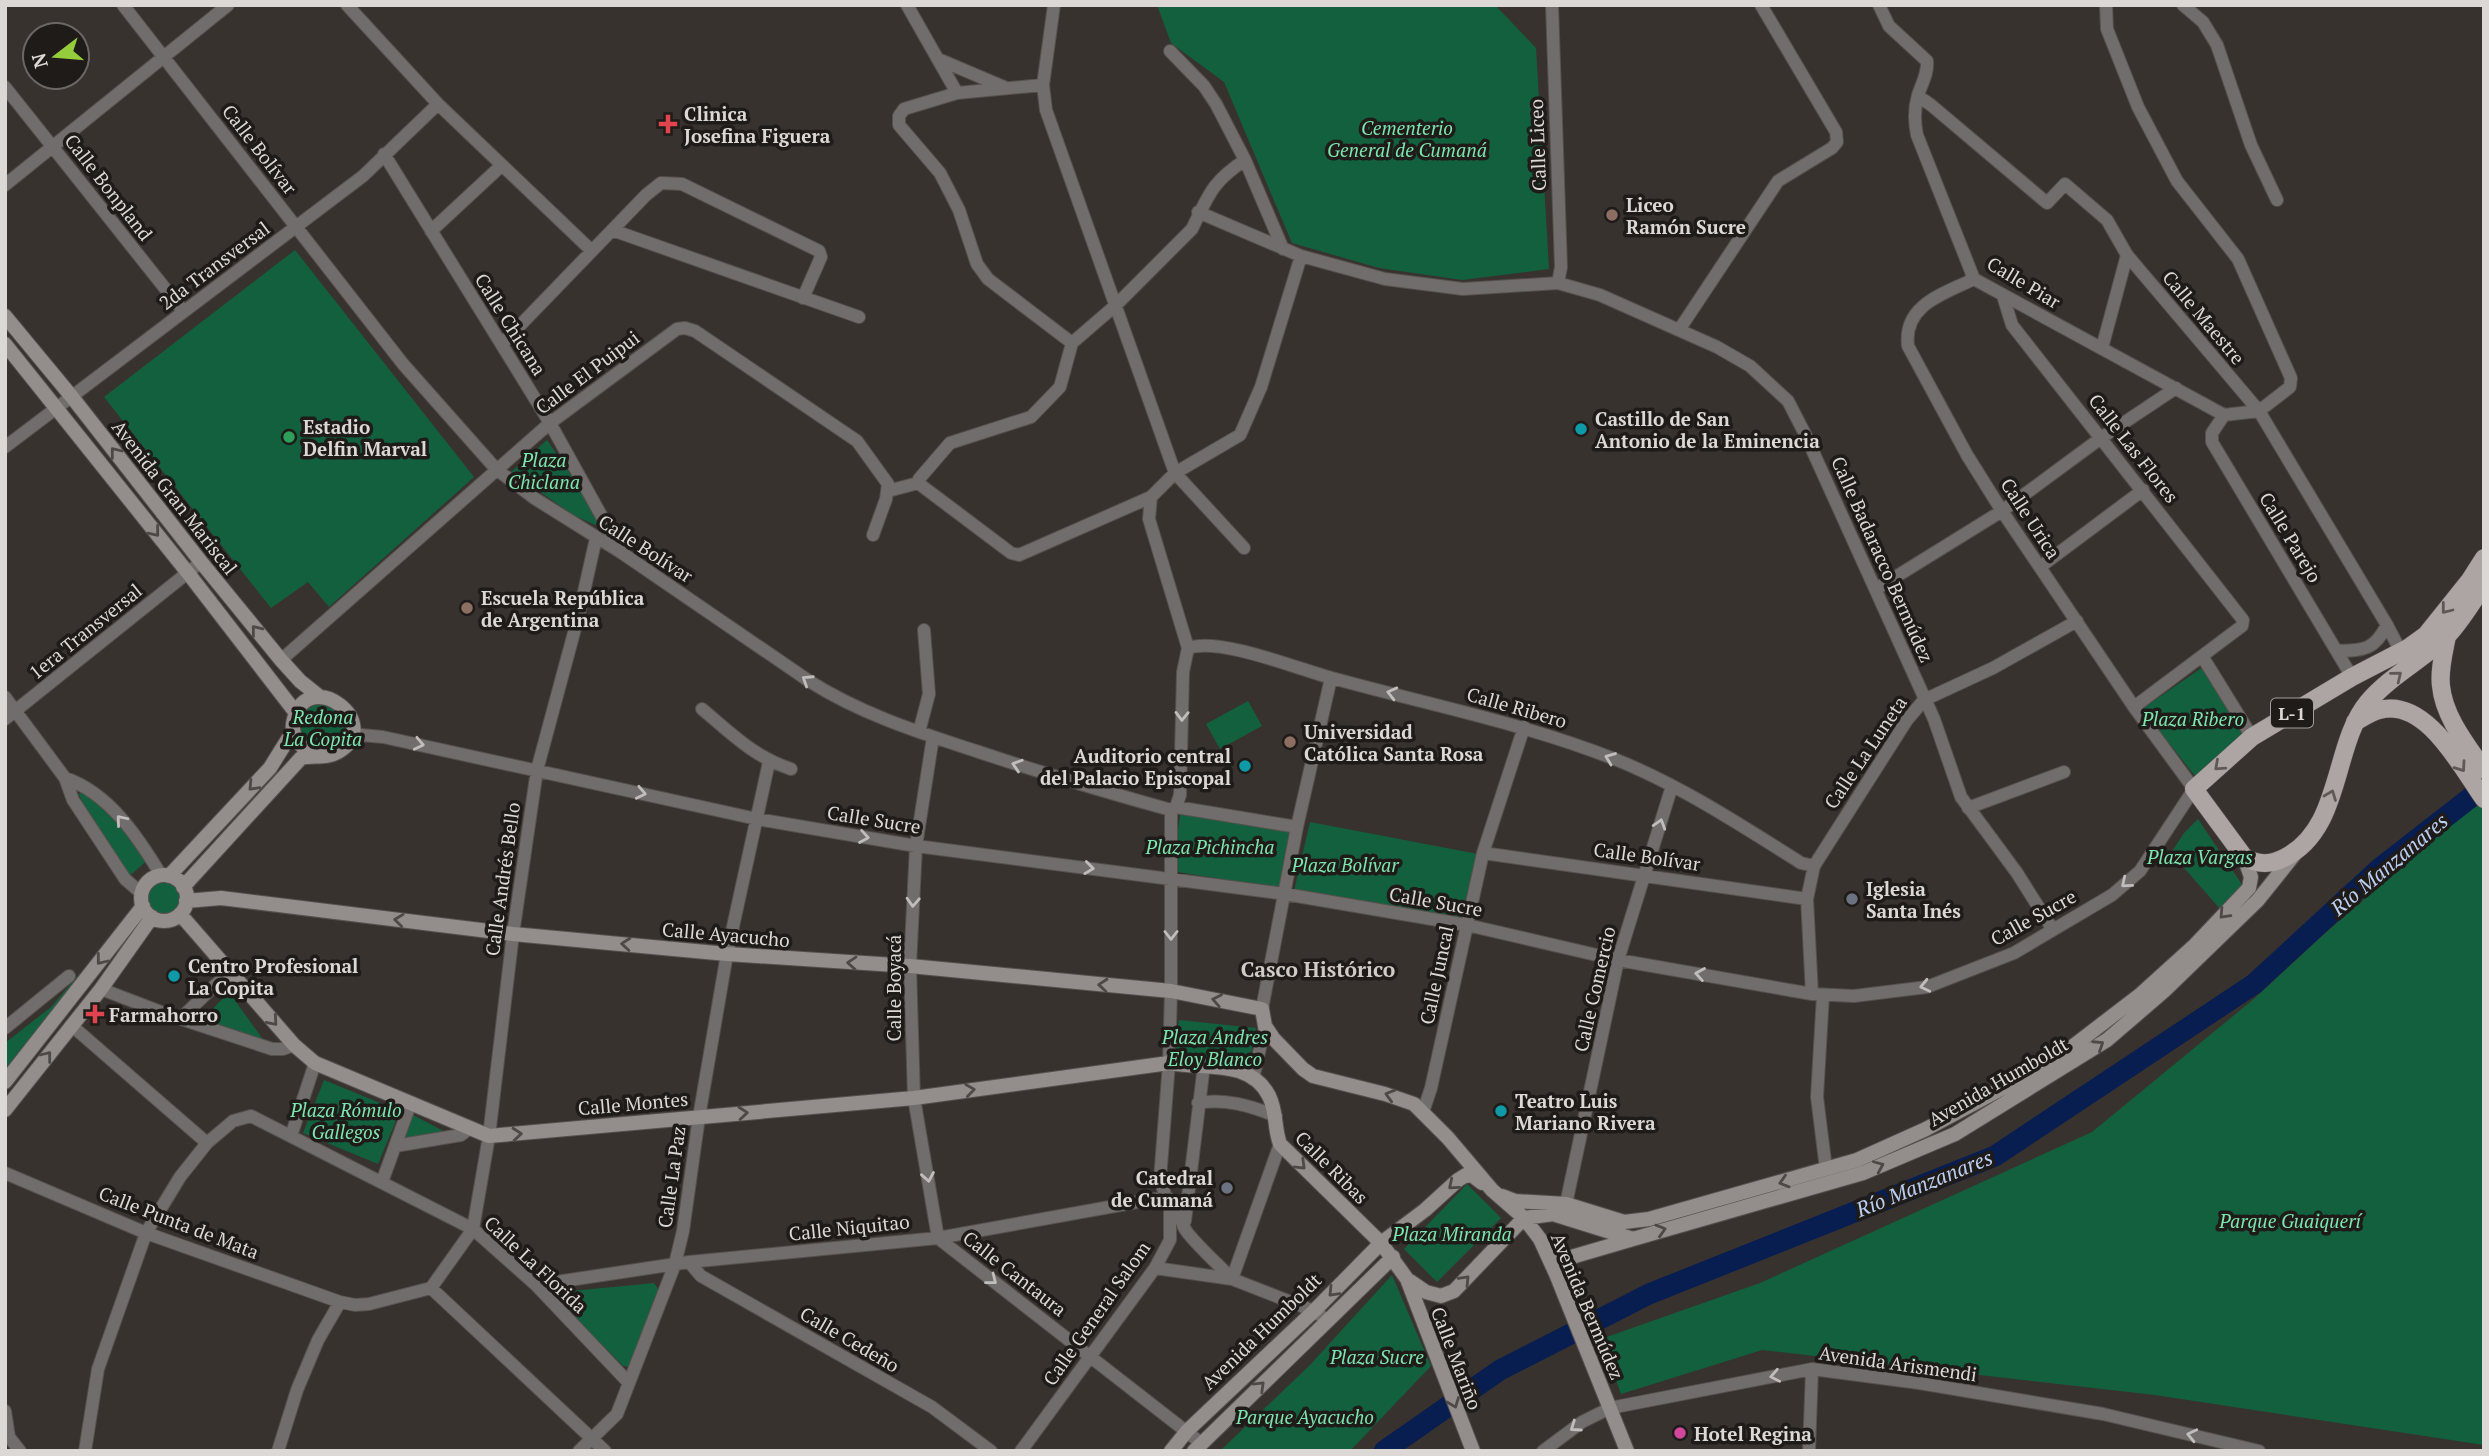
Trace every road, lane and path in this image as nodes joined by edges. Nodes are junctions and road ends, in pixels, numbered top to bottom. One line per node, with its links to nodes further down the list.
1 (123, 5): 12 (street, Calle Bolívar)
2 (228, 5): 12 (street)
3 (347, 5): 19 (street)
4 (907, 5): 13 (street)
5 (1054, 5): 14 (street)
6 (1552, 5): 35 (street, Calle Liceo)
7 (1761, 5): 42 (street)
8 (1879, 5): 18 (street, Calle Piar)
9 (2106, 5): 50 (street)
10 (2183, 5): 25 (street)
11 (1170, 51): 22 (street)
12 (164, 58): 20 (street); 27 (street, Calle Bolívar)
13 (938, 59): 16 (street); 17 (street)
14 (1042, 85): 16 (street); 38 (street)
15 (5, 88): 20 (street, Calle Bonpland)
16 (1008, 89): 17 (street)
17 (957, 93): 43 (street)
18 (1917, 96): 32 (street, Calle Maestre); 34 (street, Calle Piar)
19 (438, 104): 21 (street, 2da Transversal); 23 (street)
20 (52, 146): 24 (street); 39 (street, Calle Bonpland)
21 (384, 154): 27 (street, 2da Transversal); 29 (street, Calle Chicana)
22 (1245, 160): 26 (street); 30 (street)
23 (501, 166): 29 (street); 31 (street)
24 (5, 185)
25 (2277, 200)
26 (1198, 212): 30 (street, Calle Badaracco Bermúdez); 38 (street)
27 (296, 227): 39 (street, 2da Transversal); 55 (street, Calle Bolívar)
28 (612, 230): 31 (street); 37 (street); 37 (street)
29 (431, 231): 45 (street, Calle Chicana)
30 (1283, 249): 33 (street, Calle Badaracco Bermúdez)
31 (592, 251): 45 (street)
32 (2127, 255): 46 (street); 50 (street, Calle Maestre)
33 (1301, 256): 35 (street, Calle Badaracco Bermúdez); 56 (street)
34 (1975, 279): 36 (street, Calle Piar); 61 (street, Calle Urica)
35 (1558, 283): 42 (street, Calle Badaracco Bermúdez)
36 (2003, 296): 46 (street, Calle Piar); 53 (street, Calle Las Flores)
37 (803, 298): 41 (street)
38 (1116, 305): 43 (street); 56 (street)
39 (183, 312): 48 (street, 2da Transversal)
40 (5, 316): 48 (street, Avenida Gran Mariscal)
41 (859, 317)
42 (1679, 330): 71 (street, Calle Badaracco Bermúdez)
43 (1072, 343): 57 (street)
44 (5, 344): 49 (street, Avenida Gran Mariscal)
45 (502, 344): 52 (street, Calle Chicana)
46 (2102, 348): 47 (street, Calle Piar)
47 (2176, 388): 51 (street, Calle Piar); 53 (street)
48 (72, 397): 49 (street, 2da Transversal); 67 (street, Avenida Gran Mariscal, one-way to 48)
49 (56, 408): 54 (street, 2da Transversal); 69 (street, Avenida Gran Mariscal, one-way to 69)
50 (2259, 411): 51 (street); 73 (street, Calle Maestre)
51 (2224, 415): 77 (street, Calle Parejo)
52 (550, 423): 55 (street, Calle El Puipui); 59 (street, Calle El Puipui); 65 (street, Calle Chicana)
53 (2101, 438): 58 (street, Calle Las Flores); 61 (street)
54 (5, 447)
55 (496, 469): 63 (street, Calle Bolívar); 80 (street, Calle El Puipui)
56 (1175, 473): 60 (street); 64 (street)
57 (918, 483): 59 (street); 60 (street)
58 (2143, 490): 68 (street); 79 (street, Calle Las Flores)
59 (888, 491): 62 (street)
60 (1151, 497): 76 (street, Calle General Salom)
61 (2002, 511): 68 (street, Calle Urica); 71 (street)
62 (873, 535)
63 (596, 538): 65 (street, Calle Bolívar); 100 (street, Calle Andrés Bello)
64 (1244, 548)
65 (622, 553): 93 (street, Calle Bolívar, one-way to 65)
66 (2484, 558): 78 (main road, L-1, one-way to 78)
67 (201, 562): 69 (street, 1era Transversal); 80 (street, Avenida Gran Mariscal, one-way to 67)
68 (2040, 567): 72 (street, Calle Urica)
69 (188, 573): 88 (street, Avenida Gran Mariscal); 89 (street, 1era Transversal)
70 (2484, 585): 75 (main road, Avenida Humboldt)
71 (1877, 589): 85 (street, Calle Badaracco Bermúdez)
72 (2077, 621): 85 (street, Calle La Luneta); 86 (street, Calle Urica)
73 (2387, 625): 77 (street); 78 (street, Calle Maestre)
74 (924, 630): 93 (street)
75 (2446, 636): 90 (main road, Avenida Humboldt, one-way to 75); 101 (main road)
76 (1188, 648): 82 (street, Calle Ribero); 107 (street, Calle General Salom, one-way to 107)
77 (2337, 651): 81 (street, Calle Parejo)
78 (2400, 652): 81 (main road, L-1)
79 (2202, 656): 86 (street); 96 (street)
80 (281, 660): 84 (street, Avenida Gran Mariscal)
81 (2352, 677): 96 (main road, L-1)
82 (1331, 678): 91 (street, Calle Ribero, one-way to 82); 110 (street)
83 (5, 697): 89 (street)
84 (320, 697): 88 (street); 94 (street)
85 (1924, 700): 108 (street, Calle Badaracco Bermúdez); 115 (street, Calle La Luneta)
86 (2134, 707): 105 (street, Calle Urica)
87 (702, 709): 98 (street)
88 (296, 713): 92 (street)
89 (10, 715): 103 (street)
90 (2355, 722): 106 (main road, one-way to 106); 113 (main road, Avenida Humboldt, one-way to 90)
91 (1524, 727): 104 (street, Calle Ribero, one-way to 91); 112 (street, Calle Juncal)
92 (293, 731): 97 (street); 117 (street, one-way to 117)
93 (919, 732): 95 (street, Calle Bolívar)
94 (351, 734): 97 (street); 100 (street, Calle Sucre, one-way to 100)
95 (933, 737): 107 (street, Calle Bolívar, one-way to 95); 111 (street, Calle Boyacá)
96 (2252, 737): 105 (main road, L-1, one-way to 105)
97 (312, 755): 121 (street)
98 (769, 762): 99 (street); 109 (street, Calle La Paz)
99 (791, 769)
100 (537, 770): 109 (street, Calle Sucre, one-way to 109); 125 (street, Calle Andrés Bello)
101 (2484, 770)
102 (2064, 772): 108 (street)
103 (65, 778): 117 (street, one-way to 103); 122 (street)
104 (1672, 786): 115 (street, Calle Ribero); 116 (street, Calle Comercio, one-way to 104)
105 (2194, 789): 114 (main road); 124 (street, Calle Sucre, one-way to 124)
106 (2484, 799)
107 (1174, 808): 110 (street, Calle Bolívar); 118 (street, Calle General Salom)
108 (1968, 808): 124 (street, Calle Badaracco Bermúdez)
109 (757, 819): 111 (street, Calle Sucre, one-way to 111); 126 (street, Calle La Paz)
110 (1297, 827): 119 (street)
111 (916, 846): 118 (street, Calle Sucre, one-way to 118); 128 (street, Calle Boyacá, one-way to 128)
112 (1483, 853): 116 (street, Calle Bolívar); 123 (street, Calle Juncal)
113 (2295, 853): 114 (main road); 169 (street, Avenida Humboldt, one-way to 113)
114 (2244, 857): 158 (street, Avenida Humboldt, one-way to 158)
115 (1814, 866): 120 (street)
116 (1645, 874): 120 (street, Calle Bolívar); 127 (street, Calle Comercio)
117 (165, 875): 121 (street); 122 (street)
118 (1172, 878): 119 (street, Calle Sucre); 132 (street, Calle General Salom, one-way to 132)
119 (1285, 894): 123 (street, Calle Sucre); 134 (street)
120 (1807, 899): 133 (street)
121 (183, 901): 122 (street); 125 (street, Calle Ayacucho, one-way to 121); 129 (street, Calle Montes)
122 (145, 906): 131 (street); 144 (street, one-way to 144)
123 (1466, 925): 127 (street, Calle Sucre); 149 (street, Calle Juncal)
124 (2053, 930): 133 (street, Calle Sucre, one-way to 133)
125 (513, 933): 126 (street, Calle Ayacucho, one-way to 125); 154 (street, Calle Andrés Bello)
126 (727, 954): 128 (street, Calle Ayacucho, one-way to 126); 151 (street, Calle La Paz)
127 (1618, 960): 133 (street, Calle Sucre, one-way to 127); 163 (street, Calle Comercio)
128 (910, 967): 132 (street, Calle Ayacucho, one-way to 128); 145 (street, Calle Boyacá)
129 (230, 971): 135 (street); 139 (street, Calle Montes, one-way to 139)
130 (69, 976): 136 (street)
131 (101, 989): 135 (street); 137 (street)
132 (1171, 991): 134 (street, Calle Ayacucho, one-way to 132); 141 (street, Calle General Salom)
133 (1818, 994): 158 (street)
134 (1262, 1009): 138 (street)
135 (181, 1018): 139 (street)
136 (8, 1021)
137 (71, 1025): 148 (street, one-way to 137); 155 (street)
138 (1265, 1026): 143 (street); 149 (street, one-way to 138)
139 (294, 1045): 140 (street, Calle Montes)
140 (315, 1063): 147 (street, Calle Montes); 153 (street)
141 (1169, 1063): 142 (street); 145 (street, Calle Montes, one-way to 141); 162 (street, Calle General Salom)
142 (1204, 1065): 143 (street); 146 (street)
143 (1252, 1079): 150 (street, Calle Ribas)
144 (5, 1082)
145 (914, 1098): 151 (street, Calle Montes, one-way to 145); 168 (street, Calle Boyacá, one-way to 168)
146 (1198, 1103): 150 (street); 166 (street)
147 (410, 1105): 152 (street, Calle Montes); 157 (street)
148 (5, 1110)
149 (1423, 1112): 161 (street)
150 (1276, 1116): 156 (street, Calle Ribas)
151 (699, 1117): 154 (street, Calle Montes, one-way to 151); 173 (street, Calle La Paz)
152 (470, 1128): 154 (street, Calle Montes); 157 (street)
153 (291, 1136): 155 (street, Calle La Florida); 160 (street, Calle La Florida)
154 (489, 1136): 165 (street, Calle Andrés Bello)
155 (207, 1143): 167 (street)
156 (1280, 1144): 170 (street, Calle Ribas, one-way to 170); 176 (street)
157 (395, 1146): 160 (street)
158 (1826, 1169): 163 (street, Avenida Humboldt, one-way to 163)
159 (5, 1173): 167 (street, Calle Punta de Mata)
160 (382, 1182): 165 (street, Calle La Florida)
161 (1492, 1190): 163 (street, Avenida Humboldt); 164 (street, Avenida Bermúdez); 170 (street, Avenida Humboldt, one-way to 170)
162 (1165, 1197): 166 (street); 168 (street, Calle Niquitao); 174 (street, Calle General Salom)
163 (1566, 1204)
164 (1524, 1219): 169 (street); 175 (street, Avenida Bermúdez); 177 (street, one-way to 164)
165 (473, 1229): 178 (street, Calle La Florida); 179 (street)
166 (1184, 1229): 176 (street)
167 (146, 1233): 180 (street, Calle Punta de Mata); 192 (street)
168 (938, 1238): 172 (street, Calle Niquitao); 183 (street, Calle Cantaura, one-way to 183)
169 (1633, 1239): 175 (street, Avenida Humboldt)
170 (1381, 1243): 171 (street); 181 (street, Avenida Humboldt, one-way to 181)
171 (1392, 1257): 177 (street); 182 (street, Avenida Humboldt)
172 (689, 1262): 173 (street, Calle Niquitao); 196 (street, Calle Cedeño)
173 (675, 1264): 178 (street, Calle Niquitao); 185 (street, Calle La Paz)
174 (1155, 1268): 176 (street); 183 (street, Calle General Salom)
175 (1554, 1269): 186 (street, Avenida Bermúdez)
176 (1232, 1279): 181 (street)
177 (1407, 1279): 199 (street, Calle Mariño, one-way to 199)
178 (536, 1285): 185 (street, Calle La Florida)
179 (430, 1288): 180 (street, Calle Punta de Mata); 189 (street)
180 (341, 1302): 193 (street)
181 (1314, 1311): 182 (street); 188 (street, Avenida Humboldt)
182 (1327, 1320): 190 (street, Avenida Humboldt, one-way to 182)
183 (1091, 1357): 188 (street, Calle Cantaura); 197 (street, Calle General Salom)
184 (1812, 1369): 186 (street, Avenida Arismendi, one-way to 186); 202 (street); 203 (street, Avenida Arismendi, one-way to 184)
185 (629, 1383): 189 (street, Calle La Paz)
186 (1611, 1408): 200 (street, Avenida Arismendi, one-way to 200); 201 (street, Avenida Bermúdez)
187 (5, 1411): 191 (street)
188 (1187, 1431): 190 (street, Calle Cantaura); 198 (street, Avenida Humboldt)
189 (591, 1437): 194 (street, Calle La Paz); 195 (street)
190 (1198, 1447)
191 (20, 1451)
192 (85, 1451)
193 (278, 1451)
194 (579, 1451)
195 (605, 1451)
196 (991, 1451)
197 (1021, 1451)
198 (1171, 1451)
199 (1474, 1451)
200 (1543, 1451)
201 (1628, 1451)
202 (1809, 1451)
203 (2259, 1451)

